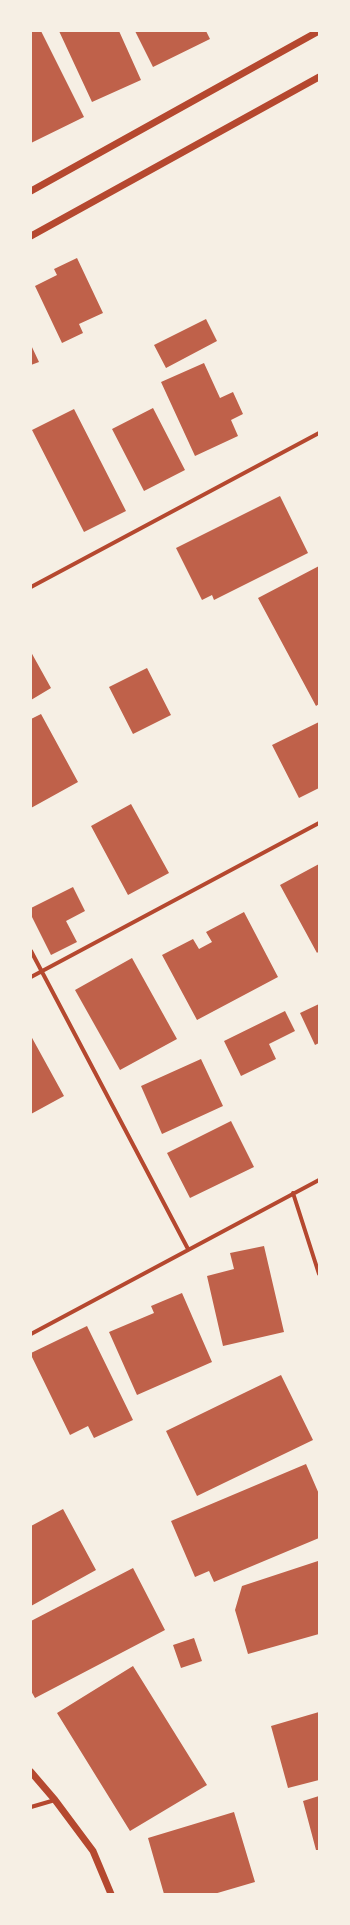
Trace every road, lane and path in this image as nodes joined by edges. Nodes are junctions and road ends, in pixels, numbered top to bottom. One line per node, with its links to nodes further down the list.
1 (319, 31): 3 (street)
2 (319, 77): 4 (street)
3 (31, 191)
4 (31, 236)
5 (319, 433): 6 (street)
6 (31, 587)
7 (319, 823): 9 (street)
8 (31, 951): 9 (street)
9 (42, 971): 10 (street); 13 (street)
10 (31, 977)
11 (319, 1180): 12 (street)
12 (293, 1193): 13 (street); 14 (street)
13 (188, 1250): 15 (street)
14 (319, 1274)
15 (31, 1334)
16 (31, 1772): 17 (street)
17 (55, 1800): 18 (street); 19 (street)
18 (31, 1807)
19 (111, 1894)

